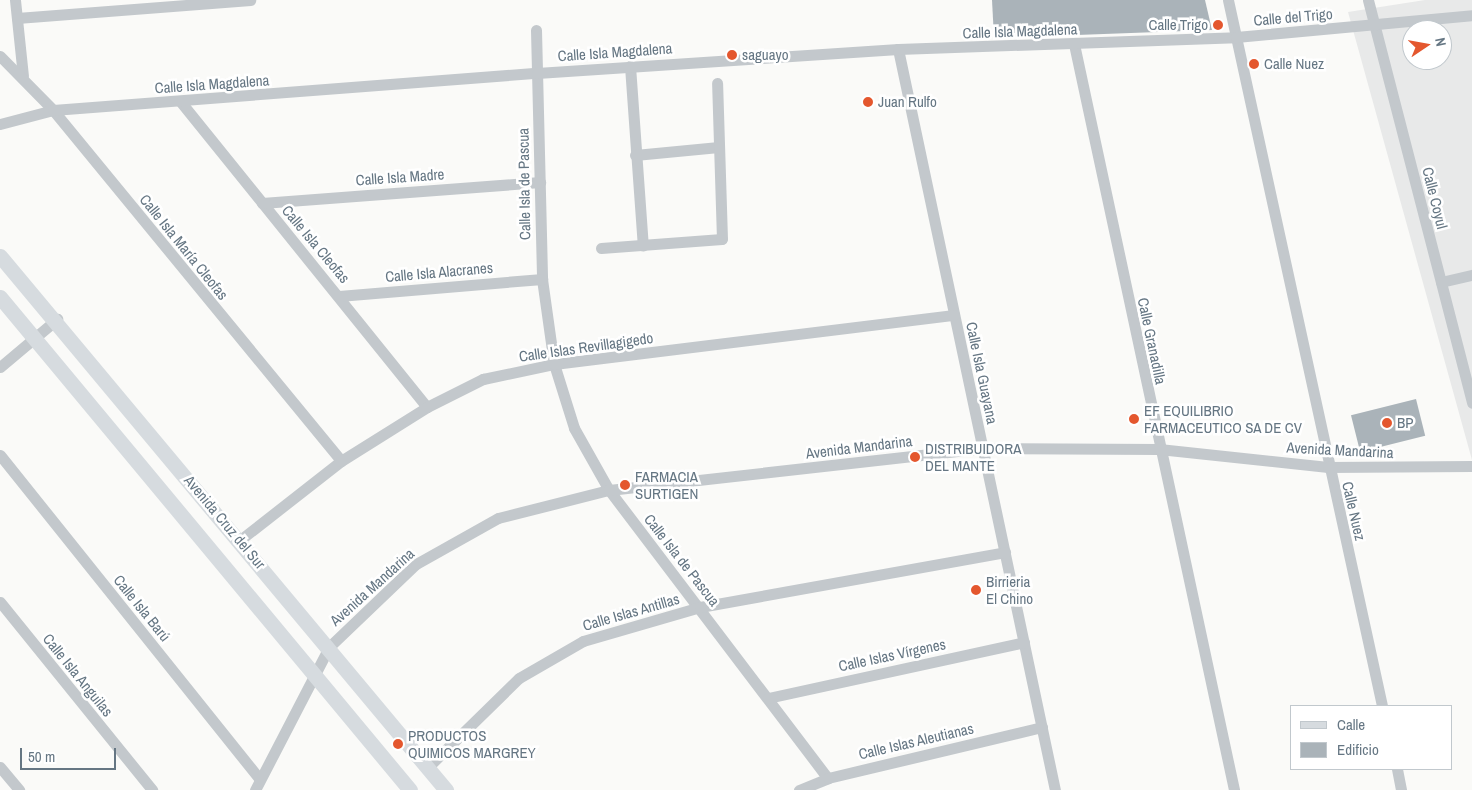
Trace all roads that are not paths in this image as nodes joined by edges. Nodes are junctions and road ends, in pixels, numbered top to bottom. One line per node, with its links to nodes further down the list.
1 (15, 0): 8 (street)
2 (250, 0): 5 (street)
3 (1228, 0): 11 (street, Calle Nuez)
4 (1368, 0): 9 (street, Calle Coyul)
5 (203, 2): 6 (street)
6 (107, 6): 8 (street)
7 (1472, 15): 9 (street, Calle del Trigo)
8 (17, 18): 17 (street)
9 (1375, 25): 11 (street, Calle del Trigo); 31 (street, Calle Coyul)
10 (536, 30): 16 (street, Calle Isla de Pascua)
11 (1236, 37): 12 (street, Calle Isla Magdalena); 46 (street, Calle Nuez)
12 (1074, 44): 13 (street, Calle Isla Magdalena); 42 (street, Calle Granadilla)
13 (898, 49): 15 (street, Calle Isla Magdalena); 34 (street, Calle Isla Guayana)
14 (0, 56): 17 (street, Calle Isla María Cleofas)
15 (630, 66): 16 (street, Calle Isla Magdalena); 23 (street)
16 (536, 73): 19 (street, Calle Isla Magdalena); 24 (street, Calle Isla de Pascua)
17 (23, 76): 20 (street, Calle Isla María Cleofas)
18 (717, 83): 22 (street)
19 (180, 101): 20 (street, Calle Isla Magdalena); 25 (street, Calle Isla Cleofas)
20 (53, 110): 21 (street, Calle Isla Magdalena); 44 (street, Calle Isla María Cleofas)
21 (0, 124)
22 (719, 147): 23 (street); 26 (street)
23 (636, 155): 26 (street)
24 (540, 182): 25 (street, Calle Isla Madre); 30 (street, Calle Isla de Pascua)
25 (262, 203): 32 (street, Calle Isla Cleofas)
26 (643, 246): 27 (street)
27 (601, 248)
28 (0, 256): 35 (main road, Avenida Cruz del Sur)
29 (1472, 275): 31 (street)
30 (542, 279): 32 (street, Calle Isla Alacranes); 37 (street, Calle Isla de Pascua)
31 (1441, 282): 39 (street, Calle Coyul)
32 (340, 296): 40 (street, Calle Isla Cleofas)
33 (0, 297): 36 (main road, Avenida Cruz del Sur)
34 (954, 316): 37 (street, Calle Islas Revillagigedo); 41 (street, Calle Isla Guayana)
35 (57, 319): 36 (street); 48 (main road, Avenida Cruz del Sur)
36 (37, 337): 38 (street); 54 (main road, Avenida Cruz del Sur)
37 (554, 364): 40 (street, Calle Islas Revillagigedo); 47 (street, Calle Isla de Pascua)
38 (0, 367)
39 (1472, 403)
40 (427, 407): 44 (street, Calle Islas Revillagigedo)
41 (982, 448): 42 (street, Avenida Mandarina); 47 (street, Avenida Mandarina); 49 (street, Calle Isla Guayana)
42 (1159, 449): 46 (street, Avenida Mandarina); 70 (street, Calle Granadilla)
43 (0, 455): 62 (street, Calle Isla Barú)
44 (340, 461): 48 (street, Calle Islas Revillagigedo)
45 (1472, 466): 46 (street, Avenida Mandarina)
46 (1328, 467): 56 (street, Calle Nuez)
47 (609, 490): 51 (street, Calle Isla de Pascua); 53 (street, Avenida Mandarina)
48 (240, 540): 53 (main road, Avenida Cruz del Sur)
49 (1005, 552): 51 (street, Calle Islas Antillas); 52 (street, Calle Isla Guayana)
50 (0, 602): 64 (street, Calle Isla Anguilas)
51 (700, 608): 55 (street, Calle Isla de Pascua); 59 (street, Calle Islas Antillas)
52 (1024, 642): 55 (street, Calle Islas Vírgenes); 57 (street, Calle Isla Guayana)
53 (329, 647): 54 (street, Avenida Mandarina); 59 (main road, Avenida Cruz del Sur)
54 (315, 672): 62 (street, Avenida Mandarina); 66 (main road, Avenida Cruz del Sur)
55 (768, 698): 61 (street, Calle Isla de Pascua)
56 (1382, 705)
57 (1042, 727): 61 (street, Calle Islas Aleutianas); 69 (street, Calle Isla Guayana)
58 (0, 767): 63 (street)
59 (428, 767): 67 (main road, Avenida Cruz del Sur)
60 (1397, 770): 71 (street)
61 (828, 778): 68 (street, Calle Islas Aleutianas)
62 (260, 779): 65 (street, Avenida Mandarina)
63 (19, 790)
64 (152, 790)
65 (255, 790)
66 (409, 790)
67 (446, 790)
68 (799, 790)
69 (1055, 790)
70 (1234, 790)
71 (1401, 790)

